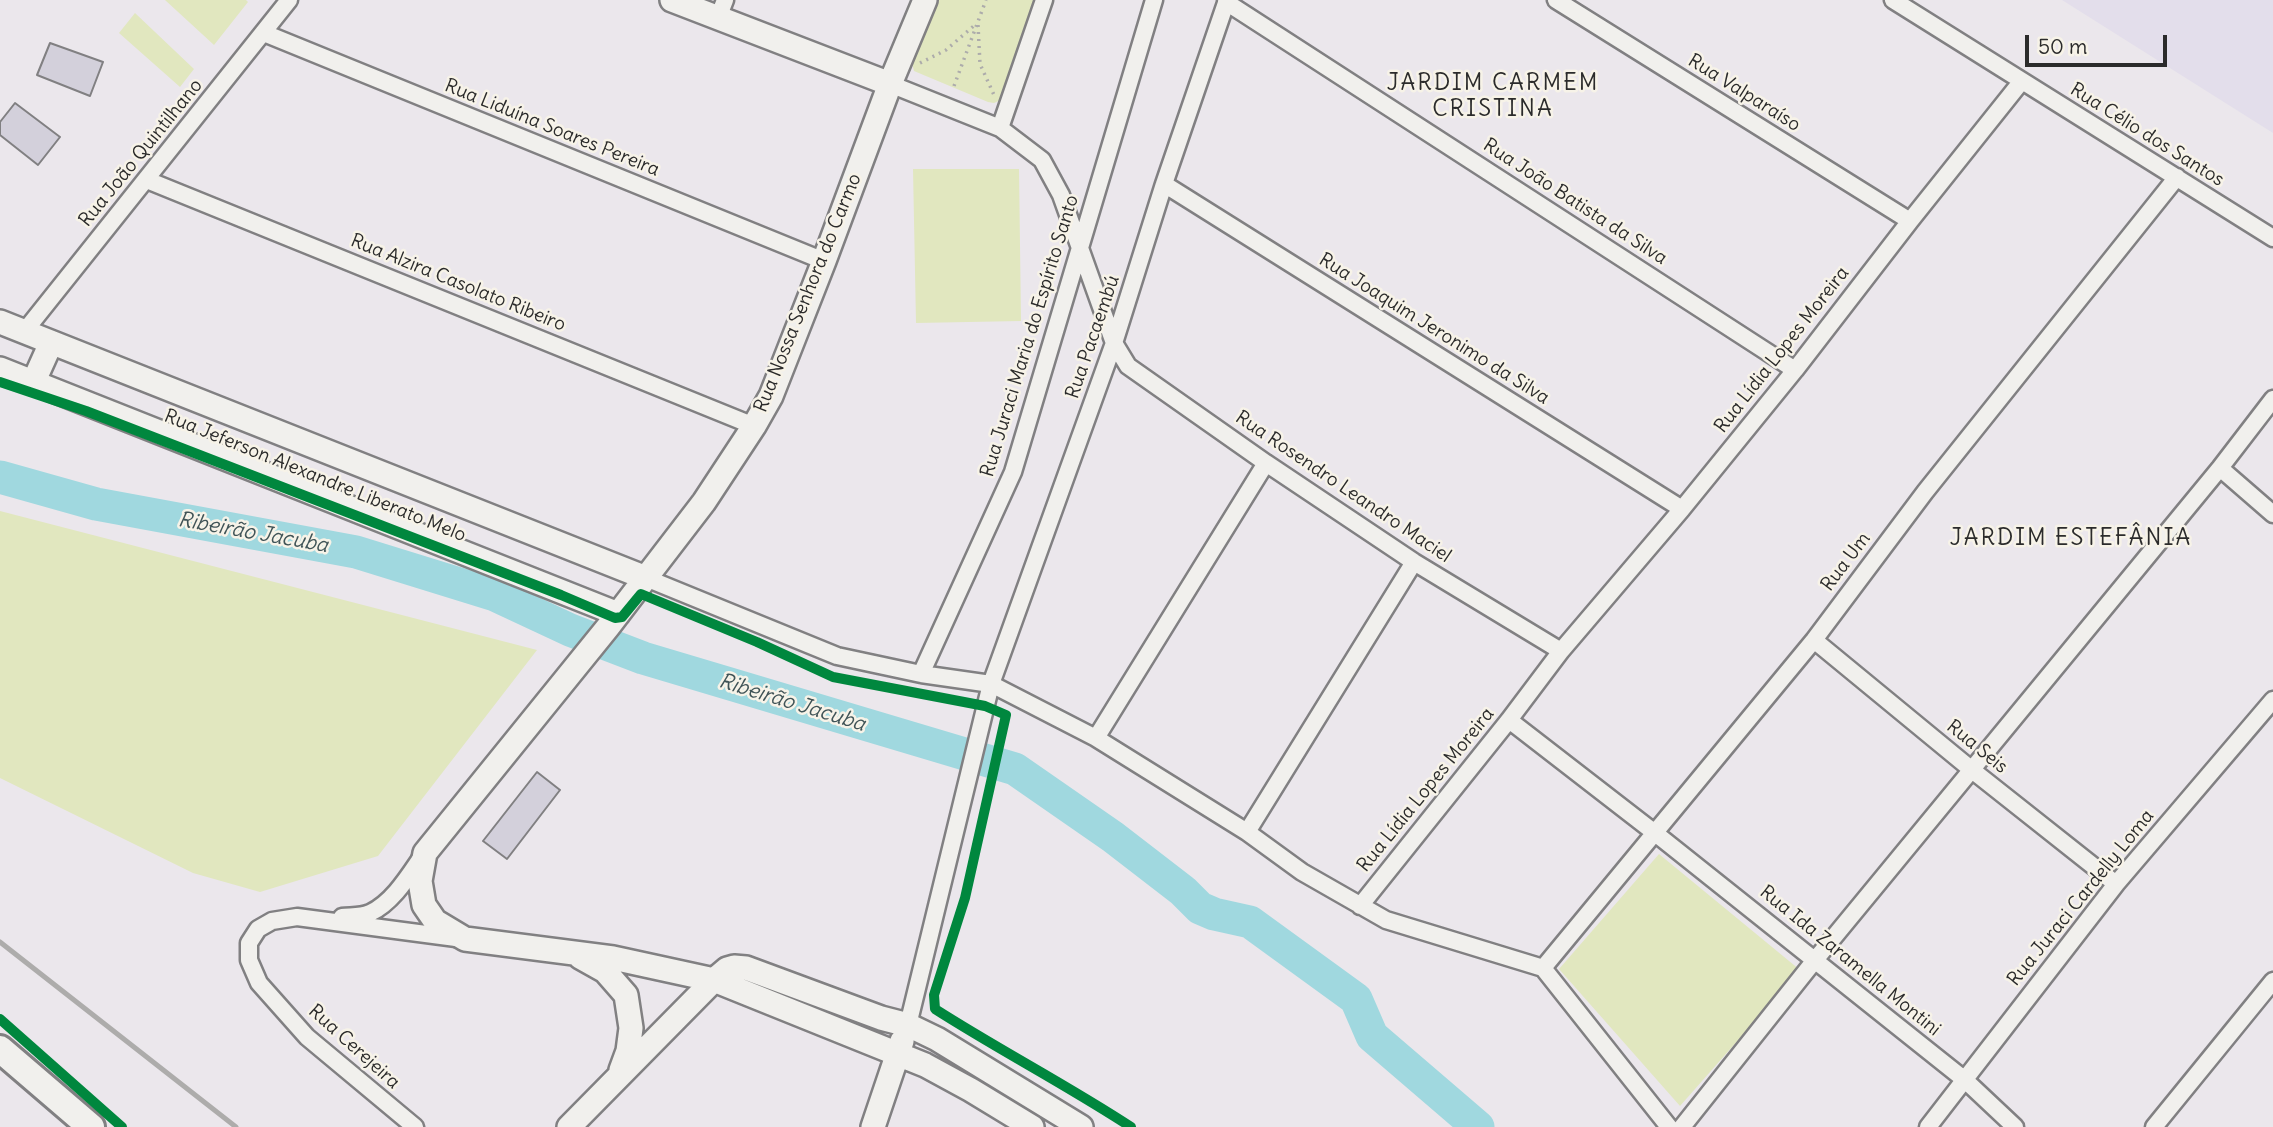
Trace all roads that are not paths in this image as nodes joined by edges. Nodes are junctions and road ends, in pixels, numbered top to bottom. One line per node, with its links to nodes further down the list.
1 (289, 0): 10 (street, Rua João Quintilhano)
2 (672, 0): 9 (main road)
3 (925, 0): 13 (main road, Rua Nossa Senhora do Carmo)
4 (1044, 0): 15 (street)
5 (1154, 0): 21 (street, Rua Juraci Maria do Espírito Santo)
6 (1556, 0): 19 (street, Rua Valparaíso)
7 (1893, 0): 12 (street, Rua Célio dos Santos)
8 (1226, 1): 18 (street, Rua Pacaembú); 28 (street, Rua João Batista da Silva)
9 (722, 9): 11 (main road)
10 (264, 33): 17 (street, Rua João Quintilhano); 22 (street, Rua Liduína Soares Pereira)
11 (852, 68): 13 (main road); 14 (main road)
12 (2021, 82): 16 (street, Rua Célio dos Santos); 19 (street, Rua Lídia Lopes Moreira)
13 (890, 84): 14 (main road, Rua Nossa Senhora do Carmo); 15 (street, Rua Rosendro Leandro Maciel)
14 (876, 122): 22 (main road, Rua Nossa Senhora do Carmo)
15 (1000, 128): 21 (street, Rua Rosendro Leandro Maciel)
16 (2177, 177): 20 (street, Rua Célio dos Santos); 39 (street, Rua Um)
17 (147, 180): 24 (street, Rua João Quintilhano); 31 (street, Rua Alzira Casolato Ribeiro)
18 (1164, 184): 26 (street, Rua Pacaembú); 34 (street, Rua Joaquim Jeronimo da Silva)
19 (1910, 221): 28 (street, Rua Lídia Lopes Moreira)
20 (2273, 239)
21 (1080, 248): 26 (street, Rua Rosendro Leandro Maciel); 41 (street, Rua Juraci Maria do Espírito Santo)
22 (824, 261): 31 (main road, Rua Nossa Senhora do Carmo)
23 (0, 322): 24 (main road, Rua Jeferson Alexandre Liberato Melo)
24 (24, 332): 25 (main road, Rua Jeferson Alexandre Liberato Melo)
25 (51, 343): 29 (main road); 37 (main road, Rua Jeferson Alexandre Liberato Melo)
26 (1114, 343): 32 (street, Rua Rosendro Leandro Maciel); 42 (street, Rua Pacaembú)
27 (0, 369): 29 (main road, Rua Jeferson Alexandre Liberato Melo)
28 (1795, 370): 34 (street, Rua Lídia Lopes Moreira)
29 (33, 383): 38 (main road, Rua Jeferson Alexandre Liberato Melo)
30 (2273, 399): 33 (street)
31 (754, 426): 37 (main road, Rua Nossa Senhora do Carmo)
32 (1266, 463): 36 (street, Rua Rosendro Leandro Maciel); 45 (street)
33 (2220, 468): 35 (street); 46 (street)
34 (1682, 509): 40 (street, Rua Lídia Lopes Moreira)
35 (2273, 514)
36 (1415, 562): 40 (street, Rua Rosendro Leandro Maciel); 47 (street)
37 (646, 578): 38 (main road, Rua Nossa Senhora do Carmo); 41 (street)
38 (613, 621): 49 (main road, Rua Nossa Senhora do Carmo)
39 (1814, 640): 46 (street, Rua Seis); 48 (street, Rua Um)
40 (1561, 652): 44 (street, Rua Lídia Lopes Moreira)
41 (921, 674): 42 (street)
42 (991, 684): 45 (street); 59 (street, Rua Pacaembú)
43 (2273, 700): 50 (street, Rua Juraci Cardelly Loma)
44 (1509, 720): 48 (street, Rua Ida Zaramella Montini); 51 (street, Rua Lídia Lopes Moreira)
45 (1096, 738): 47 (street)
46 (1972, 770): 50 (street, Rua Seis); 55 (street)
47 (1247, 832): 51 (street)
48 (1655, 832): 55 (street, Rua Ida Zaramella Montini); 56 (street, Rua Um)
49 (425, 853): 52 (street, Rua Cerejeira); 53 (main road)
50 (2116, 884): 63 (street, Rua Juraci Cardelly Loma)
51 (1360, 906): 56 (street)
52 (308, 918): 53 (street, Rua Cerejeira); 65 (street, Rua Cerejeira)
53 (465, 939): 54 (main road)
54 (575, 954): 57 (main road); 62 (main road)
55 (1815, 960): 63 (street, Rua Ida Zaramella Montini); 71 (street)
56 (1543, 968): 70 (street)
57 (714, 980): 59 (main road); 61 (main road); 62 (main road)
58 (2273, 981): 74 (street)
59 (908, 1025): 61 (main road); 69 (main road)
60 (0, 1049): 64 (main road)
61 (897, 1054): 67 (main road); 68 (main road)
62 (619, 1075): 66 (main road)
63 (1965, 1080): 72 (street, Rua Juraci Cardelly Loma); 73 (street, Rua Ida Zaramella Montini)
64 (90, 1127)
65 (415, 1127)
66 (569, 1127)
67 (873, 1127)
68 (1032, 1127)
69 (1082, 1127)
70 (1669, 1127)
71 (1682, 1127)
72 (1928, 1127)
73 (2015, 1127)
74 (2154, 1127)

